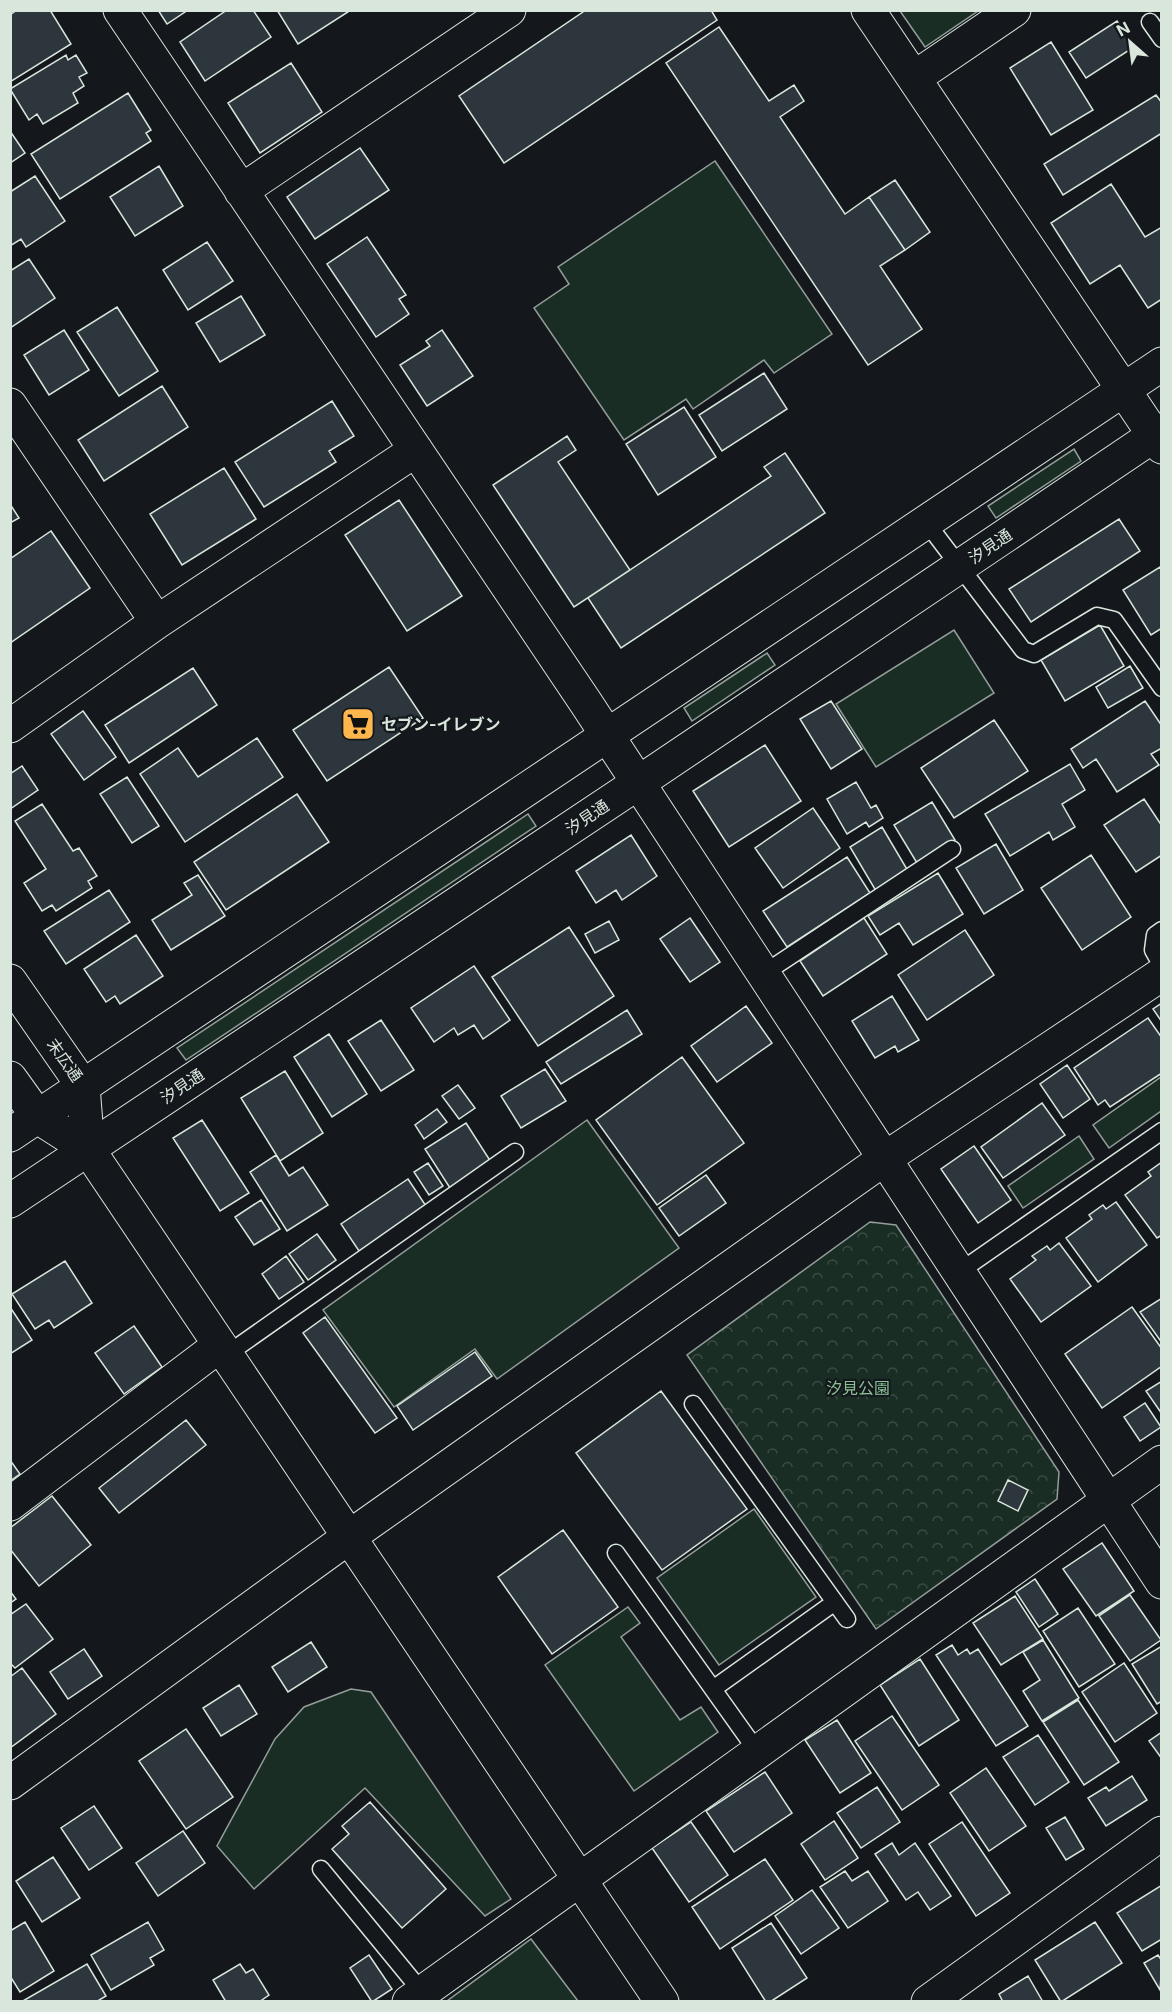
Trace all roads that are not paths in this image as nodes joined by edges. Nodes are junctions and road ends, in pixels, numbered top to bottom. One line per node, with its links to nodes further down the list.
1 (120, 10): 8 (street)
2 (509, 10): 8 (street)
3 (868, 10): 7 (street)
4 (1014, 10): 7 (street)
5 (1150, 22): 6 (lane)
6 (1161, 39)
7 (914, 78): 10 (street)
8 (241, 191): 13 (street)
9 (1161, 364): 10 (street)
10 (1123, 390): 12 (street); 14 (street)
11 (10, 405): 16 (street)
12 (1159, 438): 15 (street, 汐見通)
13 (416, 450): 16 (street); 19 (street)
14 (926, 522): 15 (lane); 19 (street)
15 (959, 566): 17 (lane); 20 (street, 汐見通)
16 (157, 622): 18 (street)
17 (1161, 688)
18 (10, 726)
19 (607, 736): 20 (street); 28 (street)
20 (638, 783): 24 (street); 32 (street, 汐見通)
21 (952, 849): 24 (lane)
22 (1161, 930): 23 (lane)
23 (1161, 966)
24 (763, 974): 34 (street)
25 (1161, 974): 34 (street)
26 (10, 981): 28 (street, 末広通)
27 (10, 1078): 29 (street)
28 (83, 1086): 29 (street); 32 (street, 末広通)
29 (38, 1117): 31 (street); 32 (street)
30 (1161, 1131): 36 (lane)
31 (10, 1135)
32 (88, 1149): 35 (street, 汐見通); 37 (street)
33 (515, 1152): 37 (lane)
34 (884, 1159): 36 (street); 42 (street)
35 (10, 1201)
36 (958, 1272): 40 (street)
37 (223, 1350): 41 (street); 42 (street)
38 (693, 1404): 45 (lane)
39 (1161, 1462): 40 (street)
40 (1108, 1500): 44 (street); 48 (street)
41 (10, 1504)
42 (349, 1537): 49 (street); 52 (street)
43 (616, 1553): 47 (lane)
44 (1161, 1582)
45 (835, 1602): 46 (lane); 47 (lane)
46 (847, 1619)
47 (713, 1689): 48 (lane)
48 (757, 1751): 52 (street)
49 (10, 1783)
50 (1161, 1833): 55 (street)
51 (321, 1869): 53 (lane)
52 (580, 1879): 53 (street); 54 (street)
53 (416, 1997)
54 (662, 2001)
55 (928, 2001)

